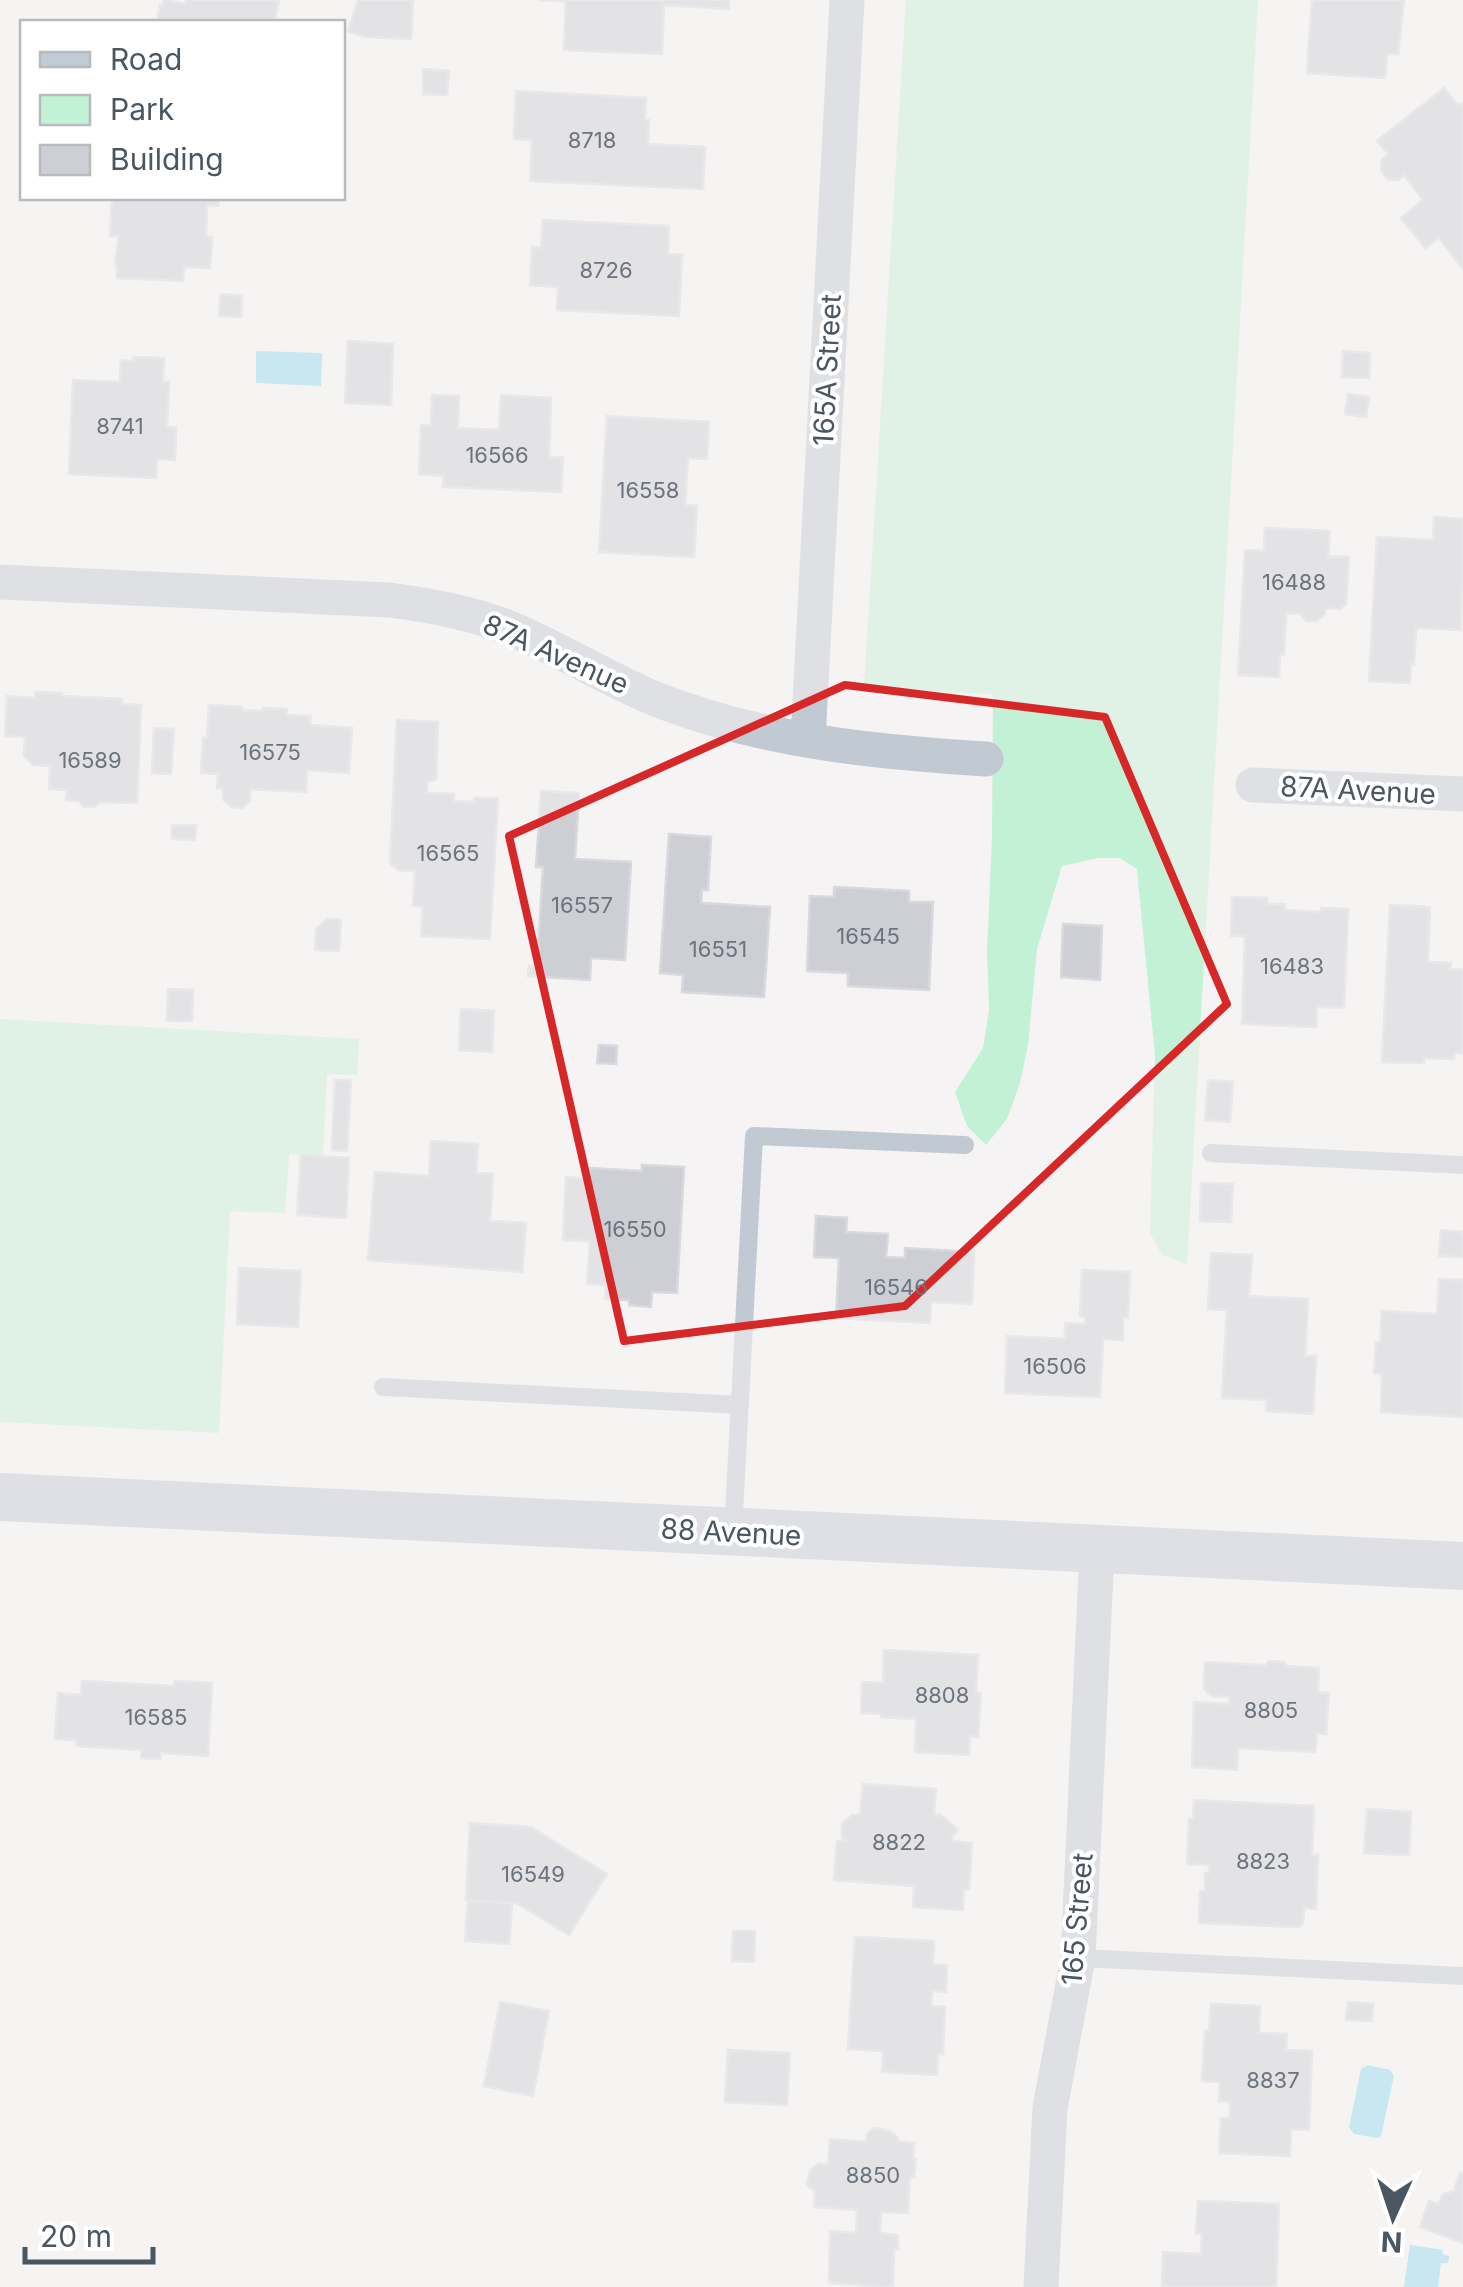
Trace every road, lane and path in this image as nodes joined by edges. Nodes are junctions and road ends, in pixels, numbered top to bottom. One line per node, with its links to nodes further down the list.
1 (846, 0): 3 (street, 165A Street)
2 (0, 582): 3 (street, 87A Avenue)
3 (808, 740): 4 (street, 87A Avenue)
4 (986, 759)
5 (1253, 785): 6 (street, 87A Avenue)
6 (1463, 794)
7 (965, 1145): 11 (lane)
8 (1211, 1153): 9 (lane)
9 (1463, 1165)
10 (383, 1387): 11 (lane)
11 (740, 1405): 13 (lane)
12 (0, 1498): 13 (main road, 88 Avenue)
13 (733, 1532): 14 (main road, 88 Avenue)
14 (1097, 1550): 15 (main road, 88 Avenue); 16 (street, 165 Street)
15 (1463, 1566)
16 (1078, 1958): 17 (lane); 18 (street, 165 Street)
17 (1463, 1976)
18 (1041, 2287)

